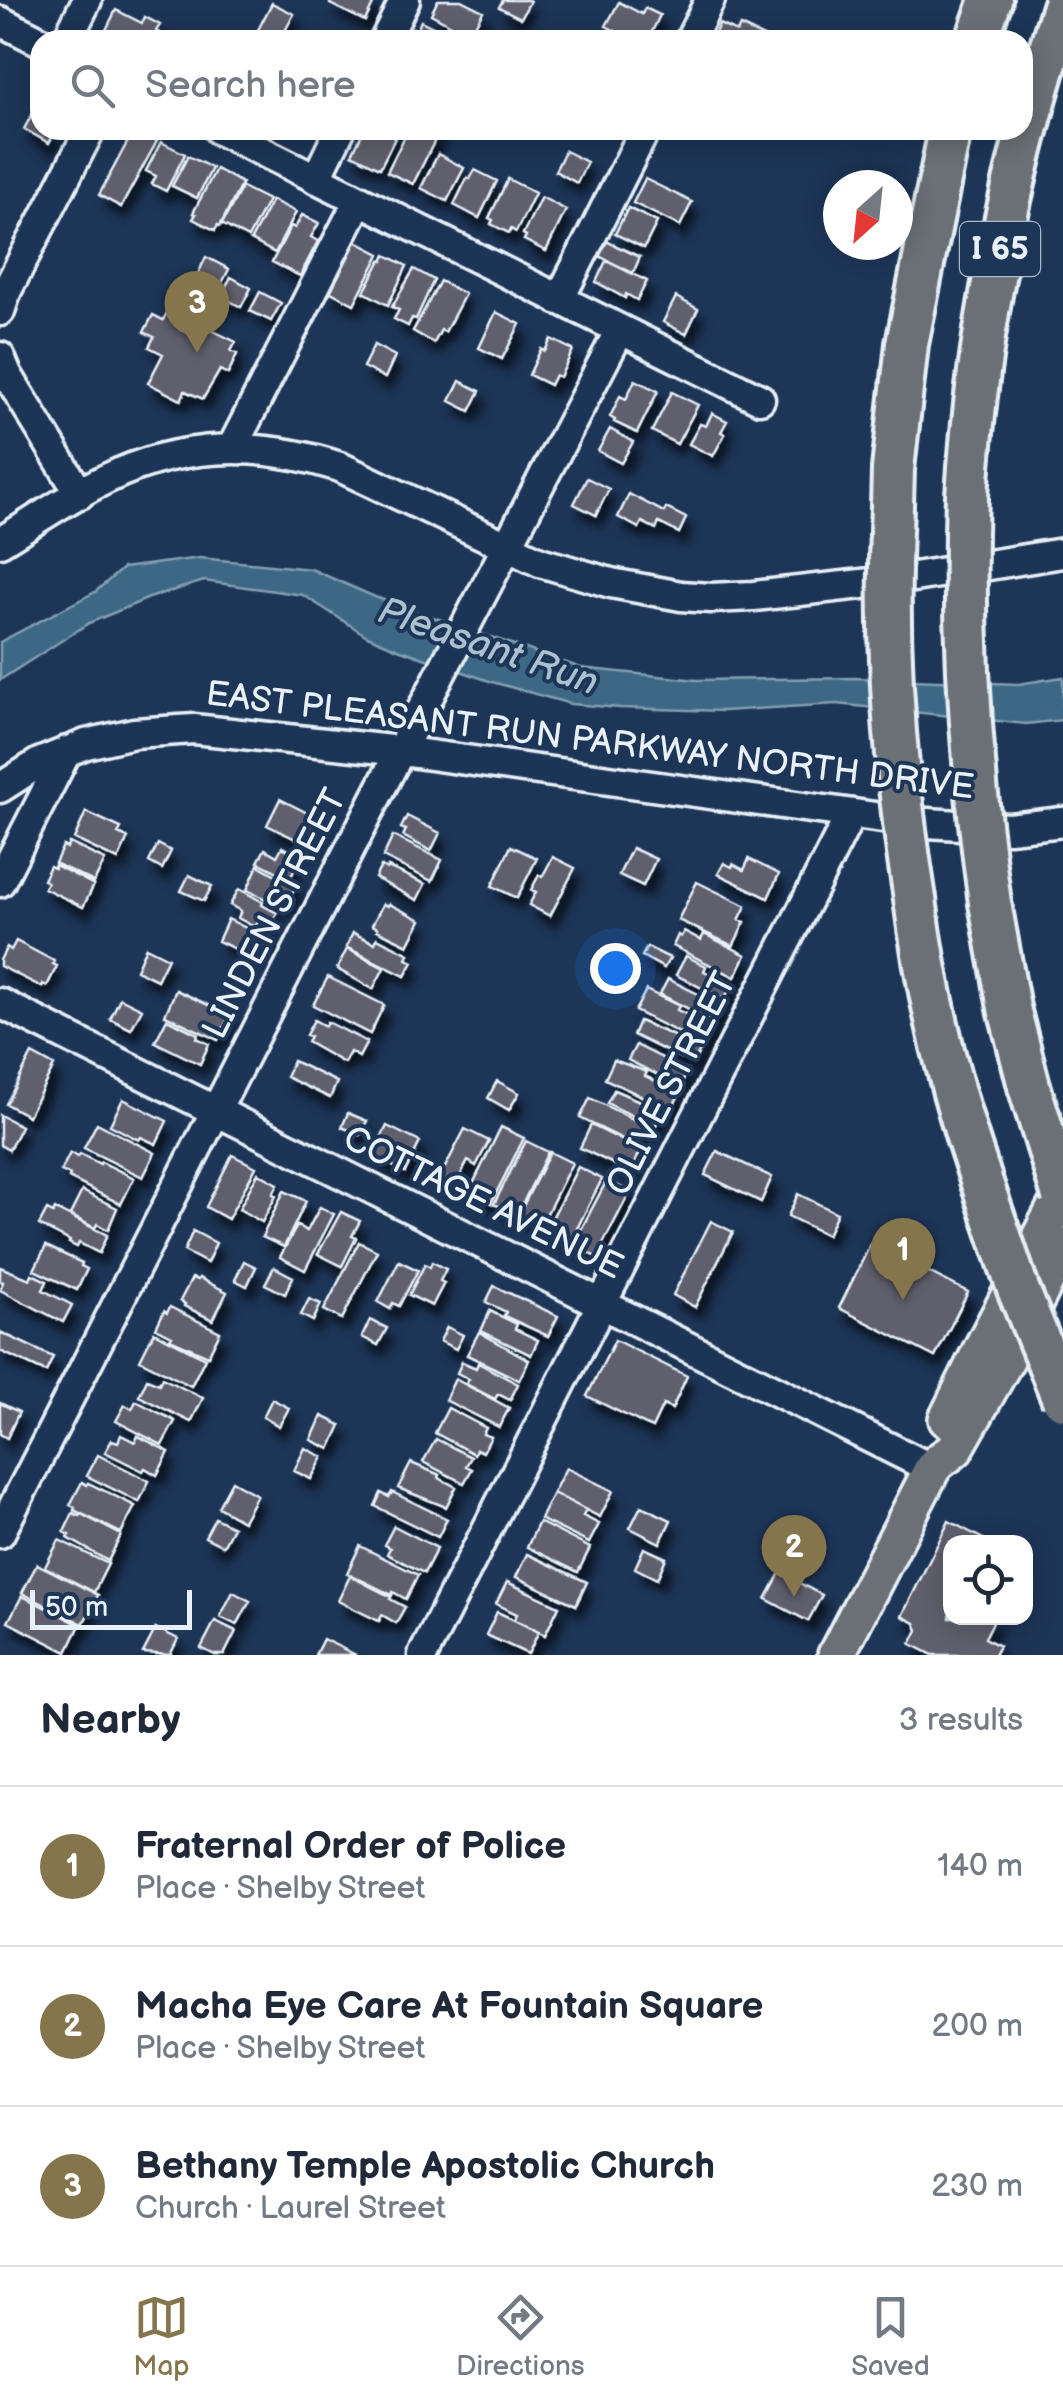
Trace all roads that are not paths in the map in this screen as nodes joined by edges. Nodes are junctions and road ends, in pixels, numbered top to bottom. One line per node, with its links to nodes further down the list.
1 (87, 0): 7 (street)
2 (405, 0): 8 (street)
3 (710, 0): 9 (street)
4 (990, 0): 10 (highway)
5 (1063, 8): 12 (highway, I 65, bridge)
6 (0, 20): 11 (street)
7 (72, 30)
8 (390, 30)
9 (695, 30)
10 (980, 30)
11 (30, 35)
12 (1033, 108)
13 (85, 140): 22 (street)
14 (239, 140): 19 (street)
15 (335, 140): 19 (street)
16 (639, 140): 21 (street)
17 (948, 140): 42 (highway, I 65, bridge)
18 (1024, 140): 39 (highway, I 65, bridge)
19 (316, 179): 20 (street)
20 (358, 200): 21 (street); 26 (street)
21 (559, 300): 23 (street)
22 (0, 311)
23 (620, 330): 25 (street); 29 (street, LINDEN STREET)
24 (0, 357): 27 (street)
25 (760, 399)
26 (232, 448): 27 (street); 29 (street)
27 (80, 494): 28 (street)
28 (0, 542)
29 (508, 547): 30 (street); 32 (street, LINDEN STREET)
30 (1063, 552)
31 (67, 751): 32 (street, EAST PLEASANT RUN PARKWAY NORTH DRIVE); 33 (street, EAST PLEASANT RUN PARKWAY NORTH DRIVE); 36 (street)
32 (401, 751): 34 (street, EAST PLEASANT RUN PARKWAY NORTH DRIVE); 38 (street, LINDEN STREET)
33 (0, 788)
34 (852, 814): 35 (street, EAST PLEASANT RUN PARKWAY NORTH DRIVE); 41 (street, OLIVE STREET)
35 (1063, 822)
36 (0, 882)
37 (0, 1004): 38 (street, COTTAGE AVENUE)
38 (215, 1111): 41 (street, COTTAGE AVENUE); 44 (street, LINDEN STREET)
39 (1063, 1194): 43 (main road)
40 (1063, 1246): 43 (main road)
41 (602, 1304): 43 (street, COTTAGE AVENUE); 45 (street, OLIVE STREET)
42 (1063, 1399)
43 (935, 1464): 46 (main road)
44 (0, 1533)
45 (423, 1655)
46 (836, 1655)

